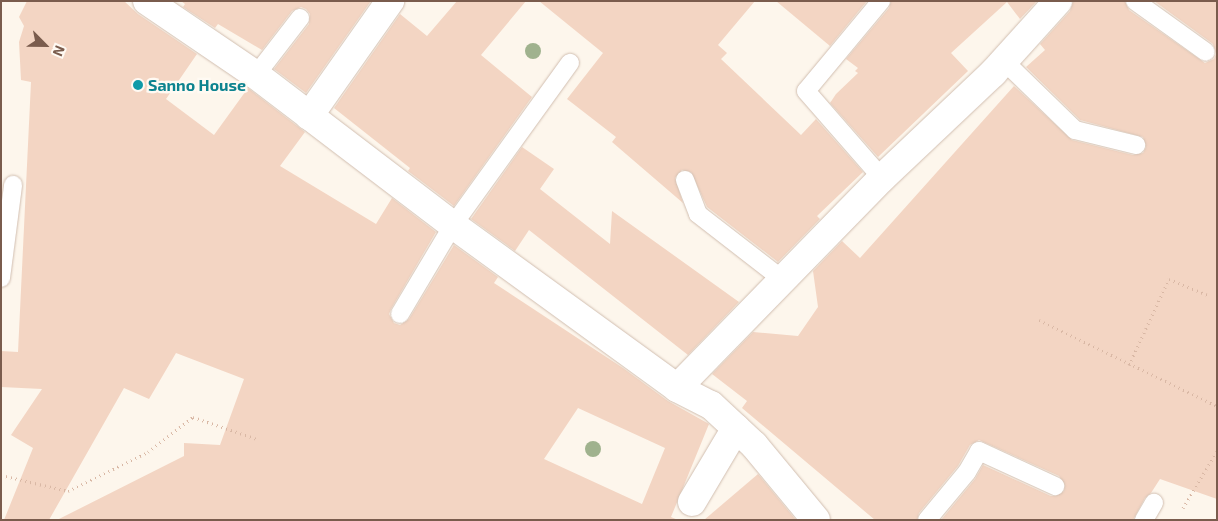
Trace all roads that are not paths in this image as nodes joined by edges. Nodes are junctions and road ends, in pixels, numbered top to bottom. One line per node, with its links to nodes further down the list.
1 (148, 1): 10 (street)
2 (390, 1): 11 (street)
3 (881, 1): 13 (lane)
4 (1058, 1): 8 (street)
5 (1135, 1): 7 (lane)
6 (300, 18): 10 (lane)
7 (1206, 52)
8 (1004, 61): 12 (lane); 13 (street)
9 (570, 63): 16 (lane)
10 (256, 75): 11 (street)
11 (309, 116): 16 (street)
12 (1136, 145)
13 (882, 178): 18 (street)
14 (685, 180): 18 (lane)
15 (13, 185): 17 (lane)
16 (453, 225): 19 (lane); 20 (street)
17 (1, 278)
18 (782, 280): 20 (street)
19 (400, 314)
20 (677, 388): 21 (street)
21 (736, 428): 23 (street); 25 (street)
22 (1055, 486): 26 (lane)
23 (692, 502)
24 (1154, 504): 27 (lane)
25 (816, 520)
26 (927, 520)
27 (1144, 520)

